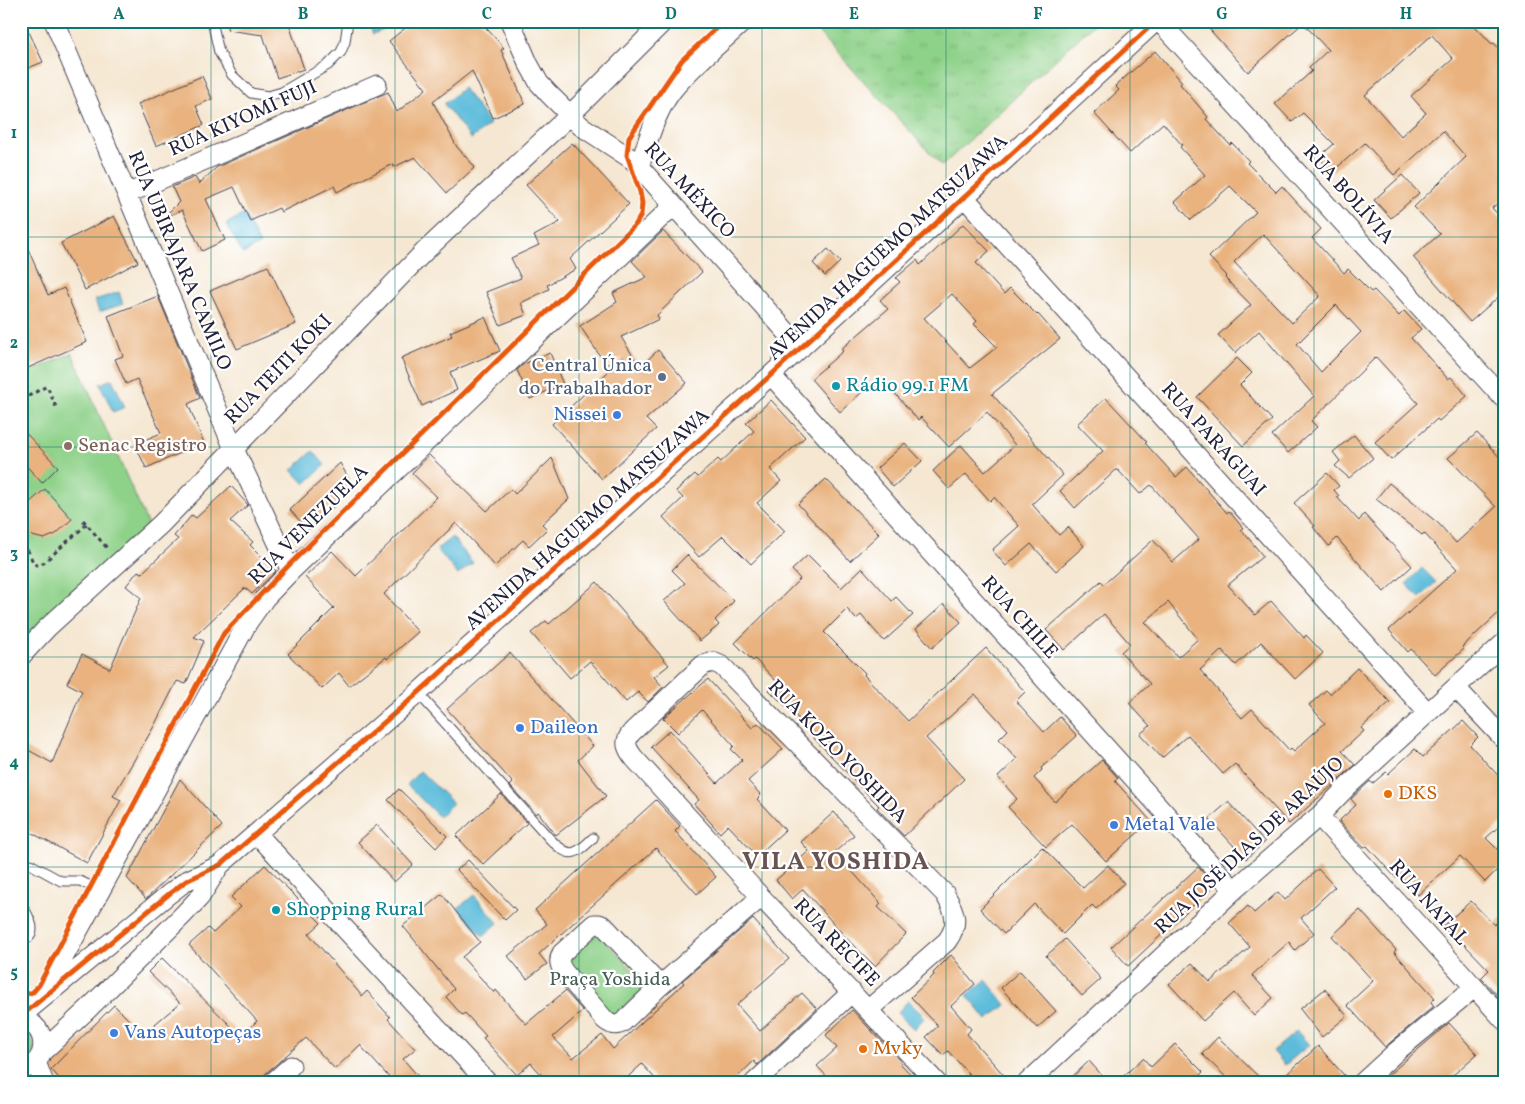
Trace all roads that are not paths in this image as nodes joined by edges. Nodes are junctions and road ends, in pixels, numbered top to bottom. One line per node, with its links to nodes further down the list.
1 (54, 21): 11 (street, RUA UBIRAJARA CAMILO)
2 (212, 21): 3 (lane)
3 (348, 21)
4 (510, 21): 9 (street, RUA MÉXICO)
5 (664, 21): 9 (street, RUA TEITI KOKI)
6 (744, 21): 10 (street)
7 (1157, 21): 12 (street, AVENIDA HAGUEMO MATSUZAWA); 16 (street, RUA BOLÍVIA)
8 (377, 85): 11 (street, RUA KIYOMI FUJI)
9 (570, 115): 10 (street, RUA MÉXICO); 17 (street, RUA TEITI KOKI)
10 (640, 167): 13 (street, RUA MÉXICO)
11 (127, 194): 17 (street, RUA UBIRAJARA CAMILO)
12 (965, 198): 14 (street, AVENIDA HAGUEMO MATSUZAWA); 23 (street, RUA PARAGUAI)
13 (673, 206): 14 (street, RUA MÉXICO); 18 (street, RUA VENEZUELA)
14 (801, 348): 15 (street, AVENIDA HAGUEMO MATSUZAWA)
15 (771, 376): 22 (street, AVENIDA HAGUEMO MATSUZAWA); 32 (street, RUA CHILE)
16 (1504, 399)
17 (234, 449): 18 (street, RUA UBIRAJARA CAMILO); 20 (street, RUA TEITI KOKI)
18 (291, 571): 31 (street, RUA VENEZUELA)
19 (1504, 643): 21 (street, RUA JOSÉ DIAS DE ARAÚJO)
20 (21, 656)
21 (1456, 688): 23 (street, RUA JOSÉ DIAS DE ARAÚJO); 24 (street)
22 (418, 693): 27 (street, AVENIDA HAGUEMO MATSUZAWA); 28 (lane)
23 (1428, 713): 26 (street, RUA JOSÉ DIAS DE ARAÚJO)
24 (1504, 739)
25 (626, 742): 33 (street, RUA RECIFE); 40 (street, RUA KOZO YOSHIDA)
26 (1319, 816): 32 (street, RUA JOSÉ DIAS DE ARAÚJO); 37 (street, RUA NATAL)
27 (258, 834): 30 (street, AVENIDA HAGUEMO MATSUZAWA); 47 (street)
28 (593, 838)
29 (21, 859): 31 (lane)
30 (220, 865): 39 (street, AVENIDA HAGUEMO MATSUZAWA); 43 (street, AVENIDA HAGUEMO MATSUZAWA)
31 (99, 890): 39 (street, RUA VENEZUELA)
32 (1234, 890): 50 (street, RUA JOSÉ DIAS DE ARAÚJO)
33 (761, 897): 36 (street); 38 (street, RUA RECIFE)
34 (21, 904): 35 (lane)
35 (21, 942)
36 (660, 986): 36 (street)
37 (1474, 988): 42 (street, RUA NATAL); 51 (street)
38 (852, 992): 40 (street, RUA RECIFE); 48 (street)
39 (39, 1001): 41 (street, AVENIDA HAGUEMO MATSUZAWA)
40 (868, 1010): 49 (street, RUA RECIFE)
41 (21, 1018): 43 (street)
42 (1504, 1020)
43 (29, 1065): 45 (street)
44 (291, 1066): 46 (street)
45 (44, 1083)
46 (272, 1083)
47 (488, 1083)
48 (754, 1083)
49 (938, 1083)
50 (1027, 1083)
51 (1362, 1083)

